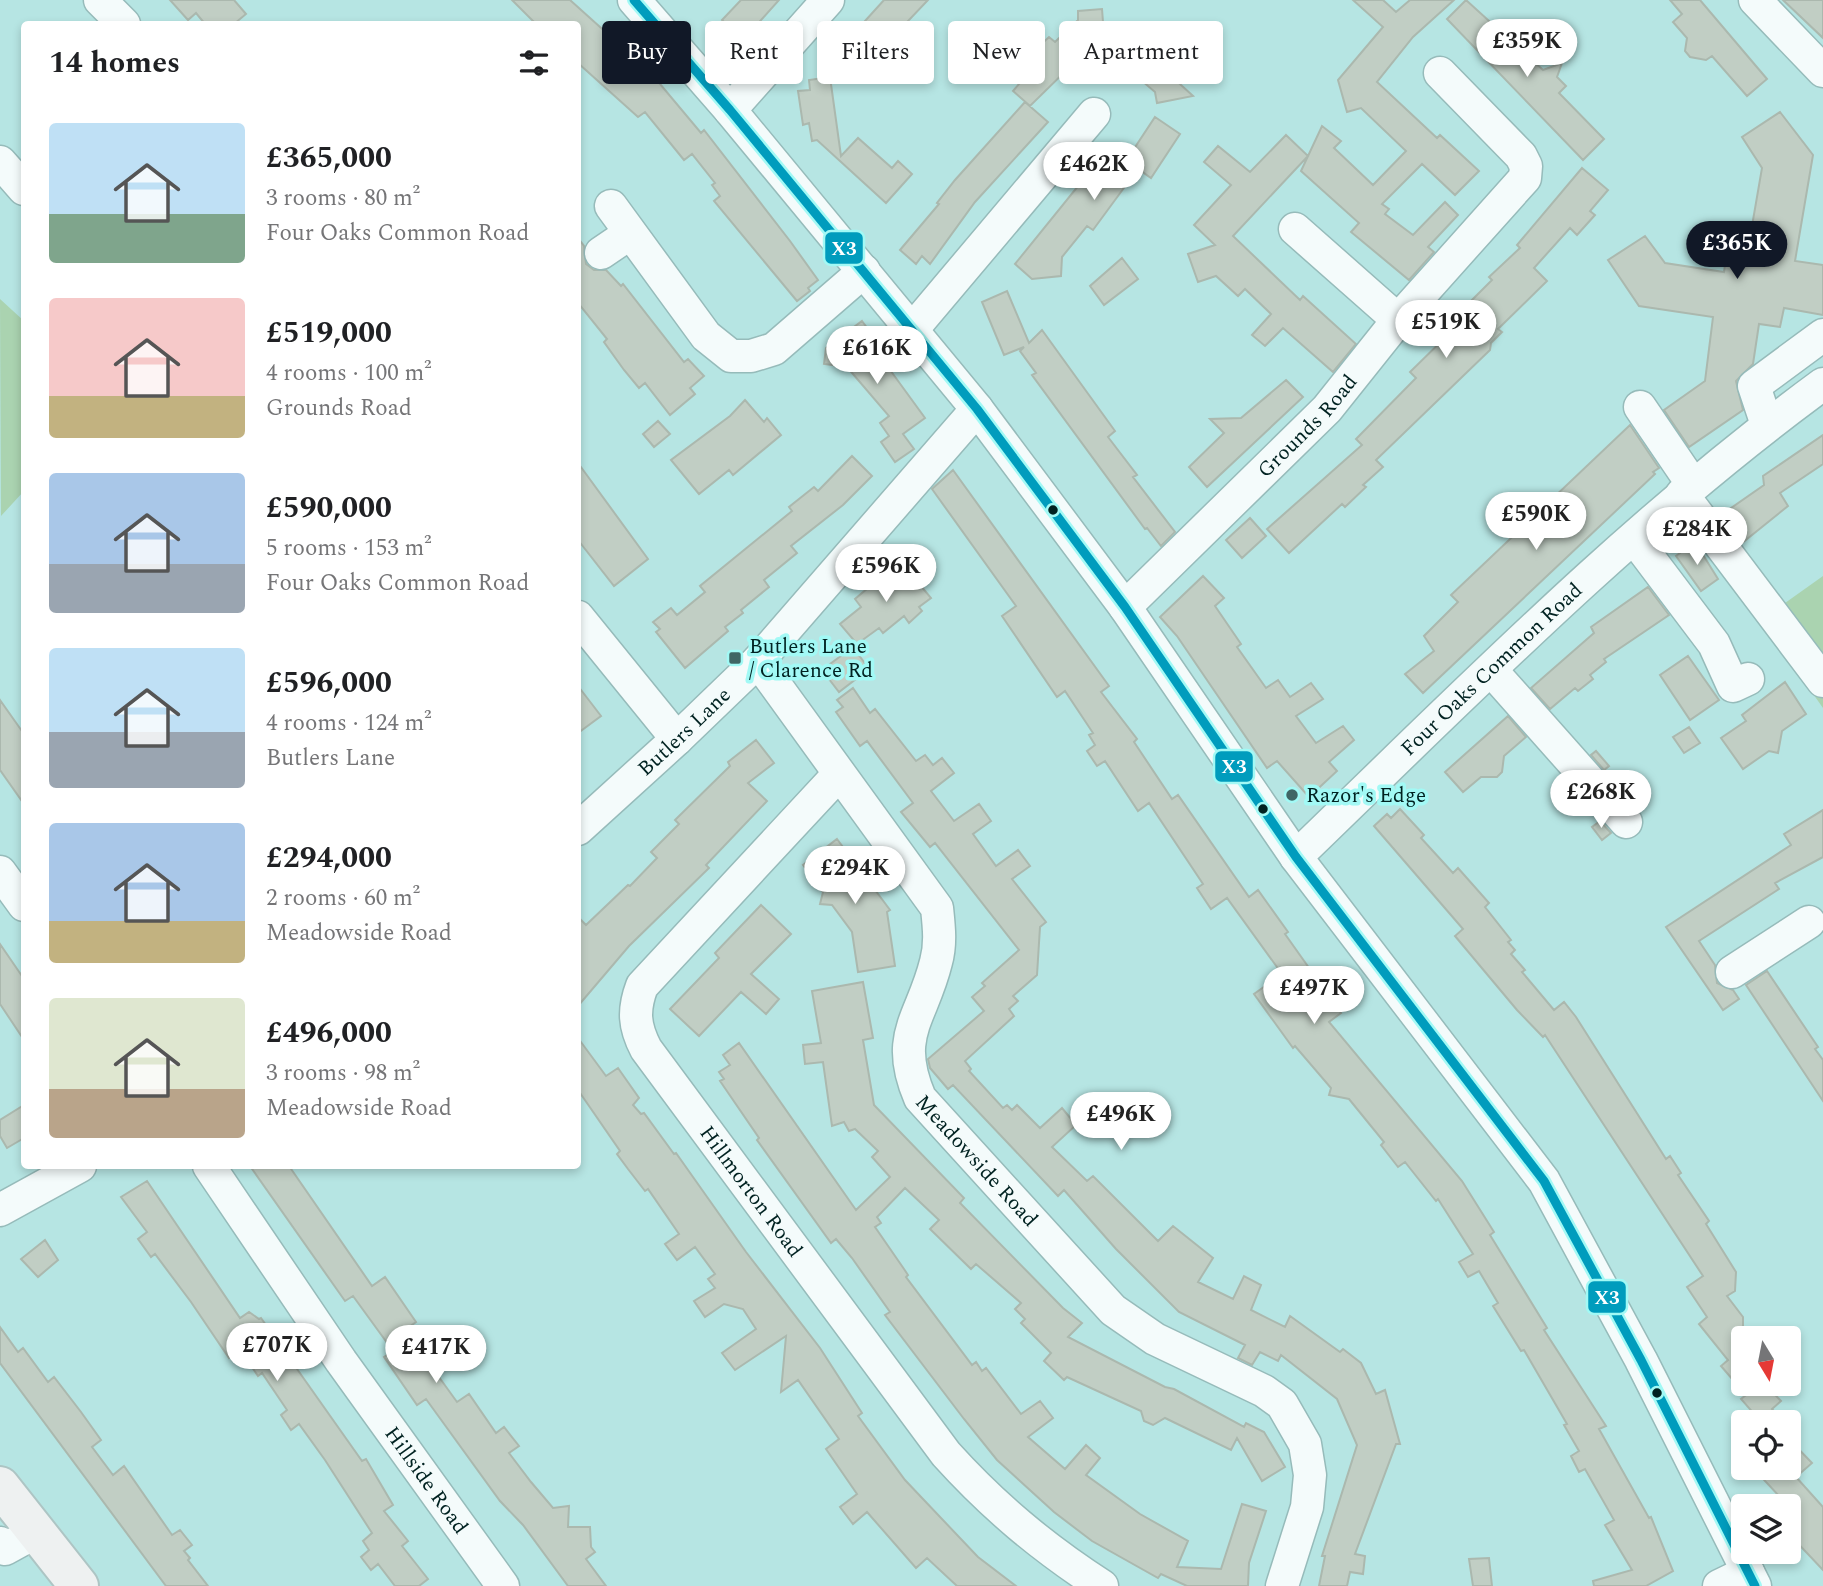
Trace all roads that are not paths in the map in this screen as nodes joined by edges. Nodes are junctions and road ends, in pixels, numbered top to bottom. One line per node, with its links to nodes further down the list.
1 (100, 0): 5 (street)
2 (634, 0): 8 (street)
3 (828, 0): 8 (street)
4 (1755, 0): 6 (street)
5 (121, 21)
6 (1823, 71)
7 (1440, 74): 17 (street, Grounds Road)
8 (730, 110): 16 (street)
9 (1094, 114): 18 (street)
10 (0, 162): 11 (street)
11 (21, 185)
12 (611, 206): 14 (street)
13 (1295, 227): 17 (street)
14 (629, 234): 15 (street); 16 (street)
15 (601, 253)
16 (864, 271): 18 (street)
17 (1398, 320): 26 (street, Grounds Road)
18 (911, 331): 22 (street)
19 (1823, 335): 23 (street)
20 (1823, 384): 23 (street, Four Oaks Common Road)
21 (1640, 407): 24 (street)
22 (977, 409): 26 (street); 28 (street, Butlers Lane)
23 (1767, 425): 24 (street, Four Oaks Common Road)
24 (1687, 490): 25 (street, Four Oaks Common Road); 30 (street)
25 (1634, 538): 29 (street, Four Oaks Common Road); 31 (street)
26 (1125, 607): 36 (street)
27 (581, 622): 32 (street)
28 (758, 661): 32 (street, Butlers Lane); 33 (street, Meadowside Road)
29 (1491, 670): 34 (street); 36 (street, Four Oaks Common Road)
30 (1823, 681)
31 (1734, 688)
32 (677, 740): 35 (street, Butlers Lane)
33 (839, 774): 50 (street, Hillmorton Road); 51 (street, Meadowside Road)
34 (1626, 822)
35 (581, 826)
36 (1296, 857): 47 (street)
37 (0, 872): 38 (street)
38 (21, 901)
39 (1818, 926): 40 (street)
40 (1732, 972)
41 (75, 1169): 43 (street)
42 (211, 1169): 49 (street, Hillside Road)
43 (0, 1210)
44 (0, 1486): 45 (main road)
45 (36, 1532): 46 (street); 48 (main road)
46 (0, 1543)
47 (1751, 1579): 52 (street)
48 (79, 1586)
49 (503, 1586)
50 (1102, 1586)
51 (1282, 1586)
52 (1720, 1586)

